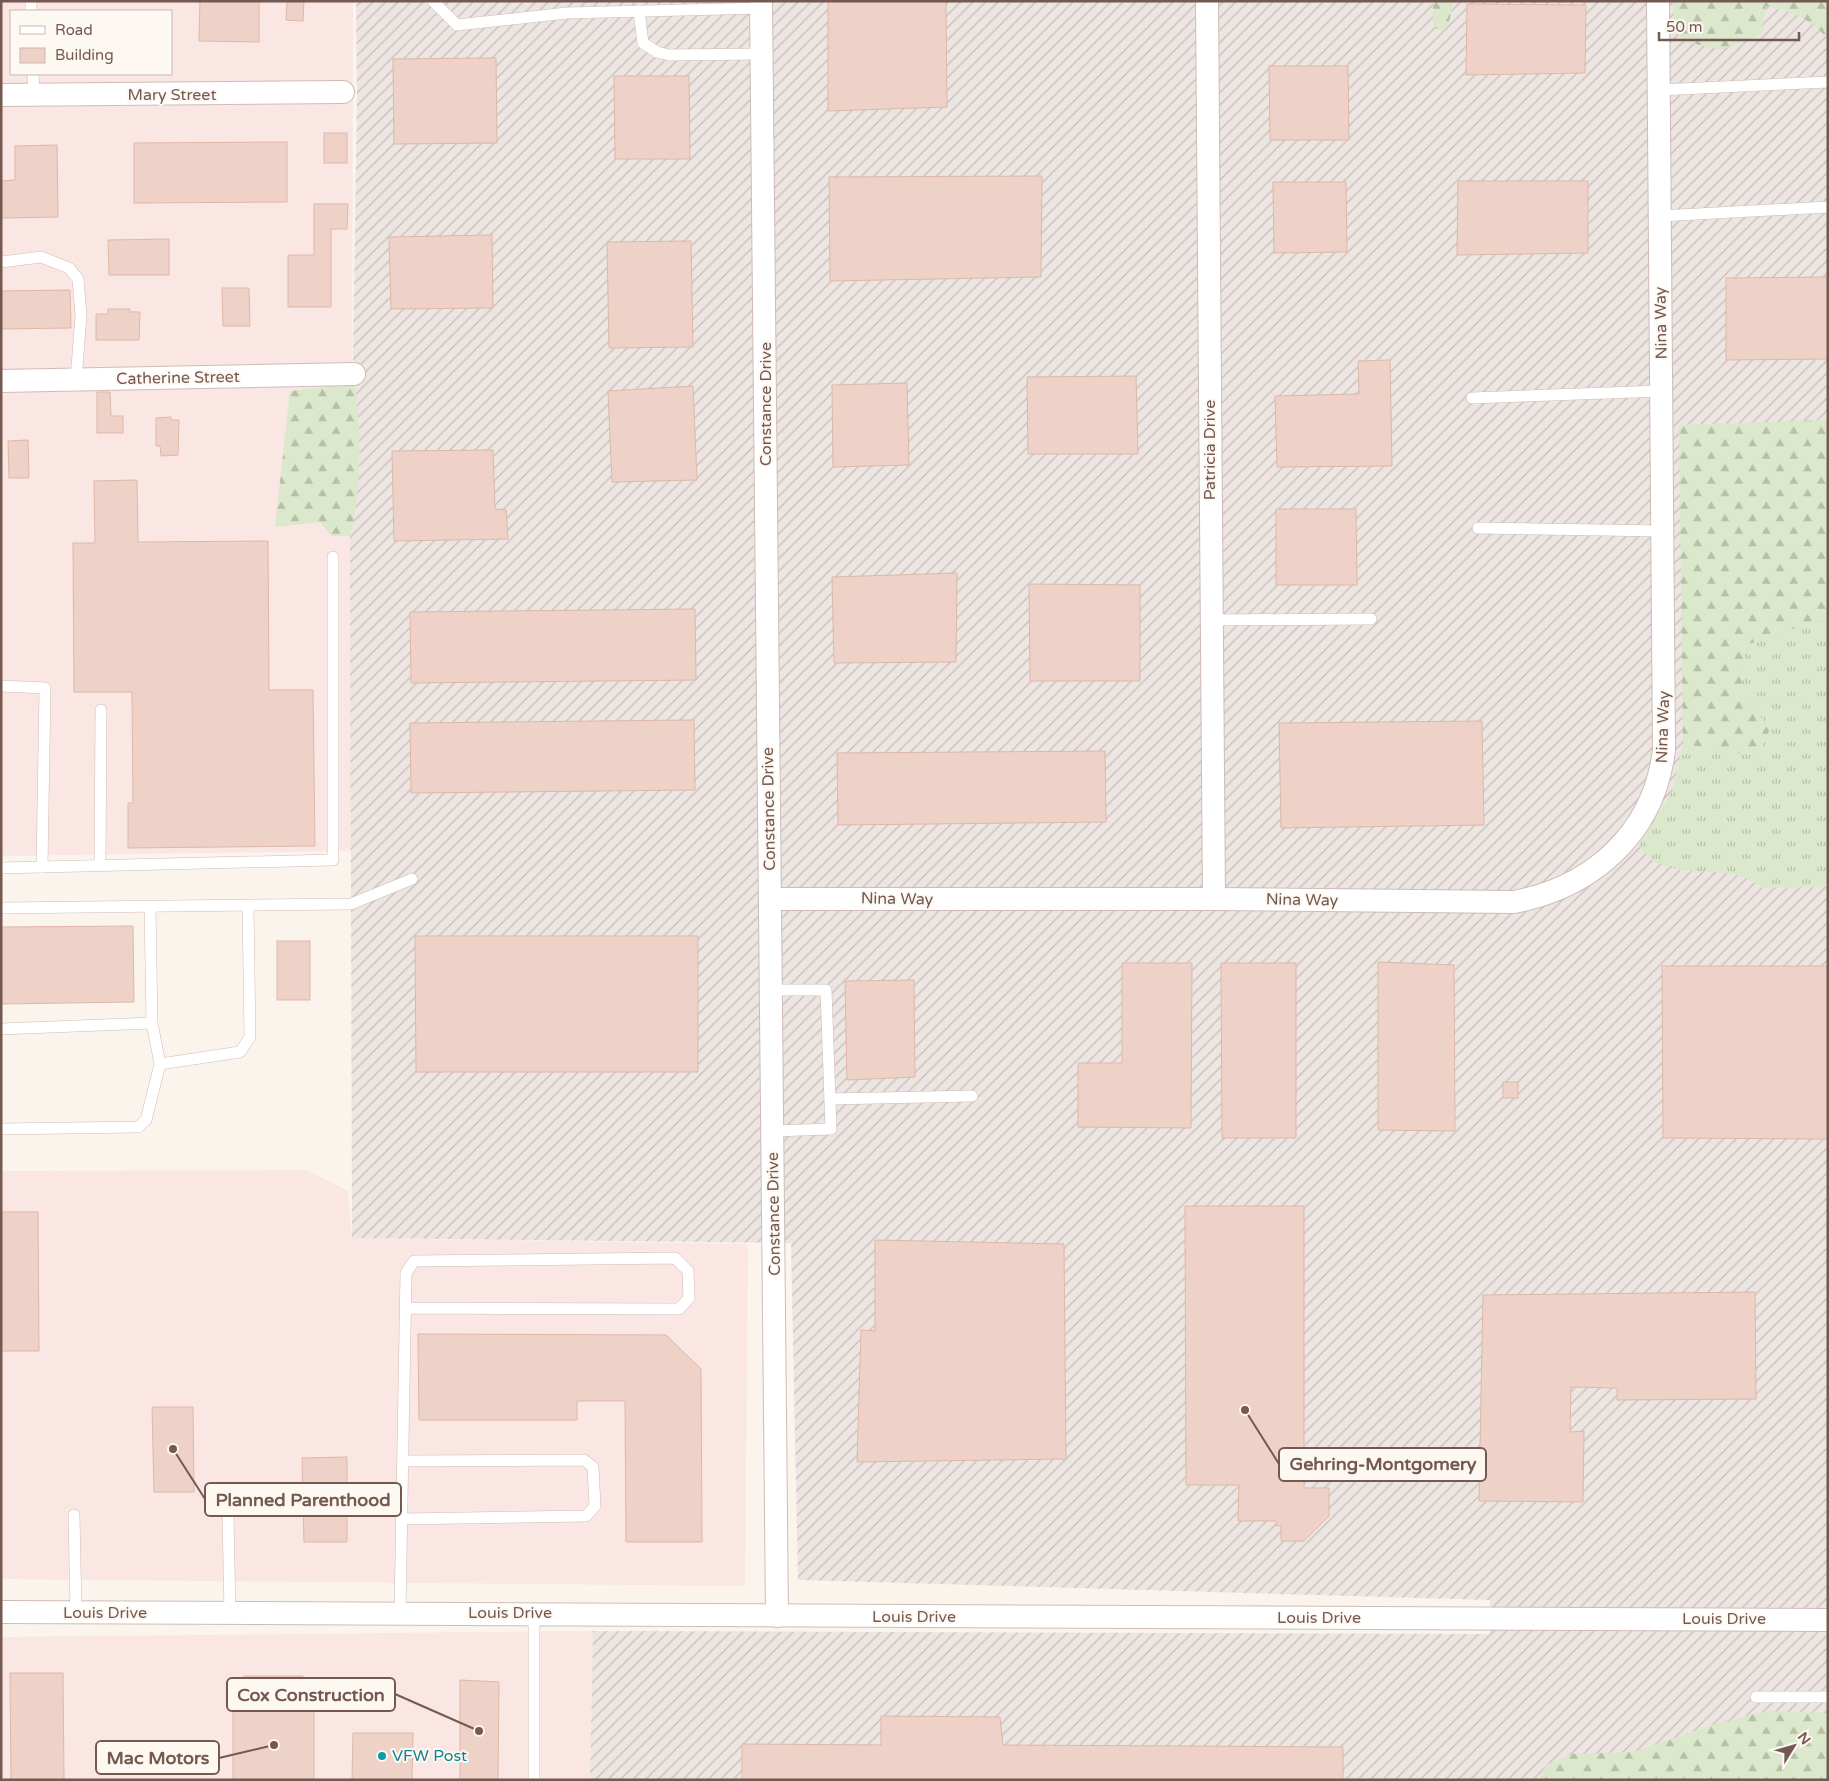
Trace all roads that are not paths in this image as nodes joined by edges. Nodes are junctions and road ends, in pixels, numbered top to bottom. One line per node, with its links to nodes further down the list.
1 (433, 1): 5 (lane)
2 (1206, 1): 24 (street, Patricia Drive)
3 (1658, 1): 9 (street, Nina Way)
4 (761, 5): 5 (lane); 6 (street, Constance Drive)
5 (639, 11): 6 (lane)
6 (761, 54): 31 (street, Constance Drive)
7 (1828, 82): 9 (lane)
8 (34, 84): 10 (street, Mary Street); 11 (street, Mary Street)
9 (1659, 90): 13 (street, Nina Way)
10 (343, 92)
11 (1, 95)
12 (1828, 207): 13 (lane)
13 (1660, 216): 18 (street, Nina Way)
14 (1, 262): 16 (lane)
15 (354, 374): 16 (street, Catherine Street)
16 (76, 380): 17 (street, Catherine Street)
17 (1, 381)
18 (1662, 391): 19 (lane); 21 (street, Nina Way)
19 (1472, 398)
20 (1478, 528): 21 (lane)
21 (1663, 531): 32 (street, Nina Way)
22 (333, 557): 27 (lane)
23 (1371, 618): 24 (lane)
24 (1212, 620): 32 (street, Patricia Drive)
25 (1, 686): 28 (lane)
26 (102, 710): 27 (lane)
27 (100, 865): 28 (lane)
28 (42, 867): 29 (lane)
29 (1, 868)
30 (412, 879): 33 (lane)
31 (770, 899): 32 (street, Nina Way); 36 (street, Constance Drive)
32 (1214, 899)
33 (248, 905): 34 (lane); 39 (lane)
34 (150, 906): 35 (lane); 37 (lane)
35 (1, 908)
36 (772, 990): 41 (lane); 43 (street, Constance Drive)
37 (152, 1023): 38 (lane); 39 (lane)
38 (1, 1029)
39 (160, 1064): 42 (lane)
40 (972, 1096): 41 (lane)
41 (830, 1099): 43 (lane)
42 (1, 1129)
43 (773, 1130): 54 (street, Constance Drive)
44 (405, 1308): 44 (lane); 45 (lane)
45 (402, 1461): 48 (lane); 48 (lane)
46 (74, 1515): 50 (lane)
47 (228, 1516): 53 (lane)
48 (402, 1519): 51 (lane)
49 (1, 1612): 50 (street, Louis Drive)
50 (76, 1613): 53 (street, Louis Drive)
51 (400, 1613): 52 (street, Louis Drive); 53 (street, Louis Drive)
52 (534, 1613): 54 (street, Louis Drive); 58 (lane)
53 (230, 1614)
54 (777, 1616): 55 (street, Louis Drive)
55 (1828, 1620)
56 (1756, 1697): 57 (lane)
57 (1828, 1697)
58 (534, 1780)

